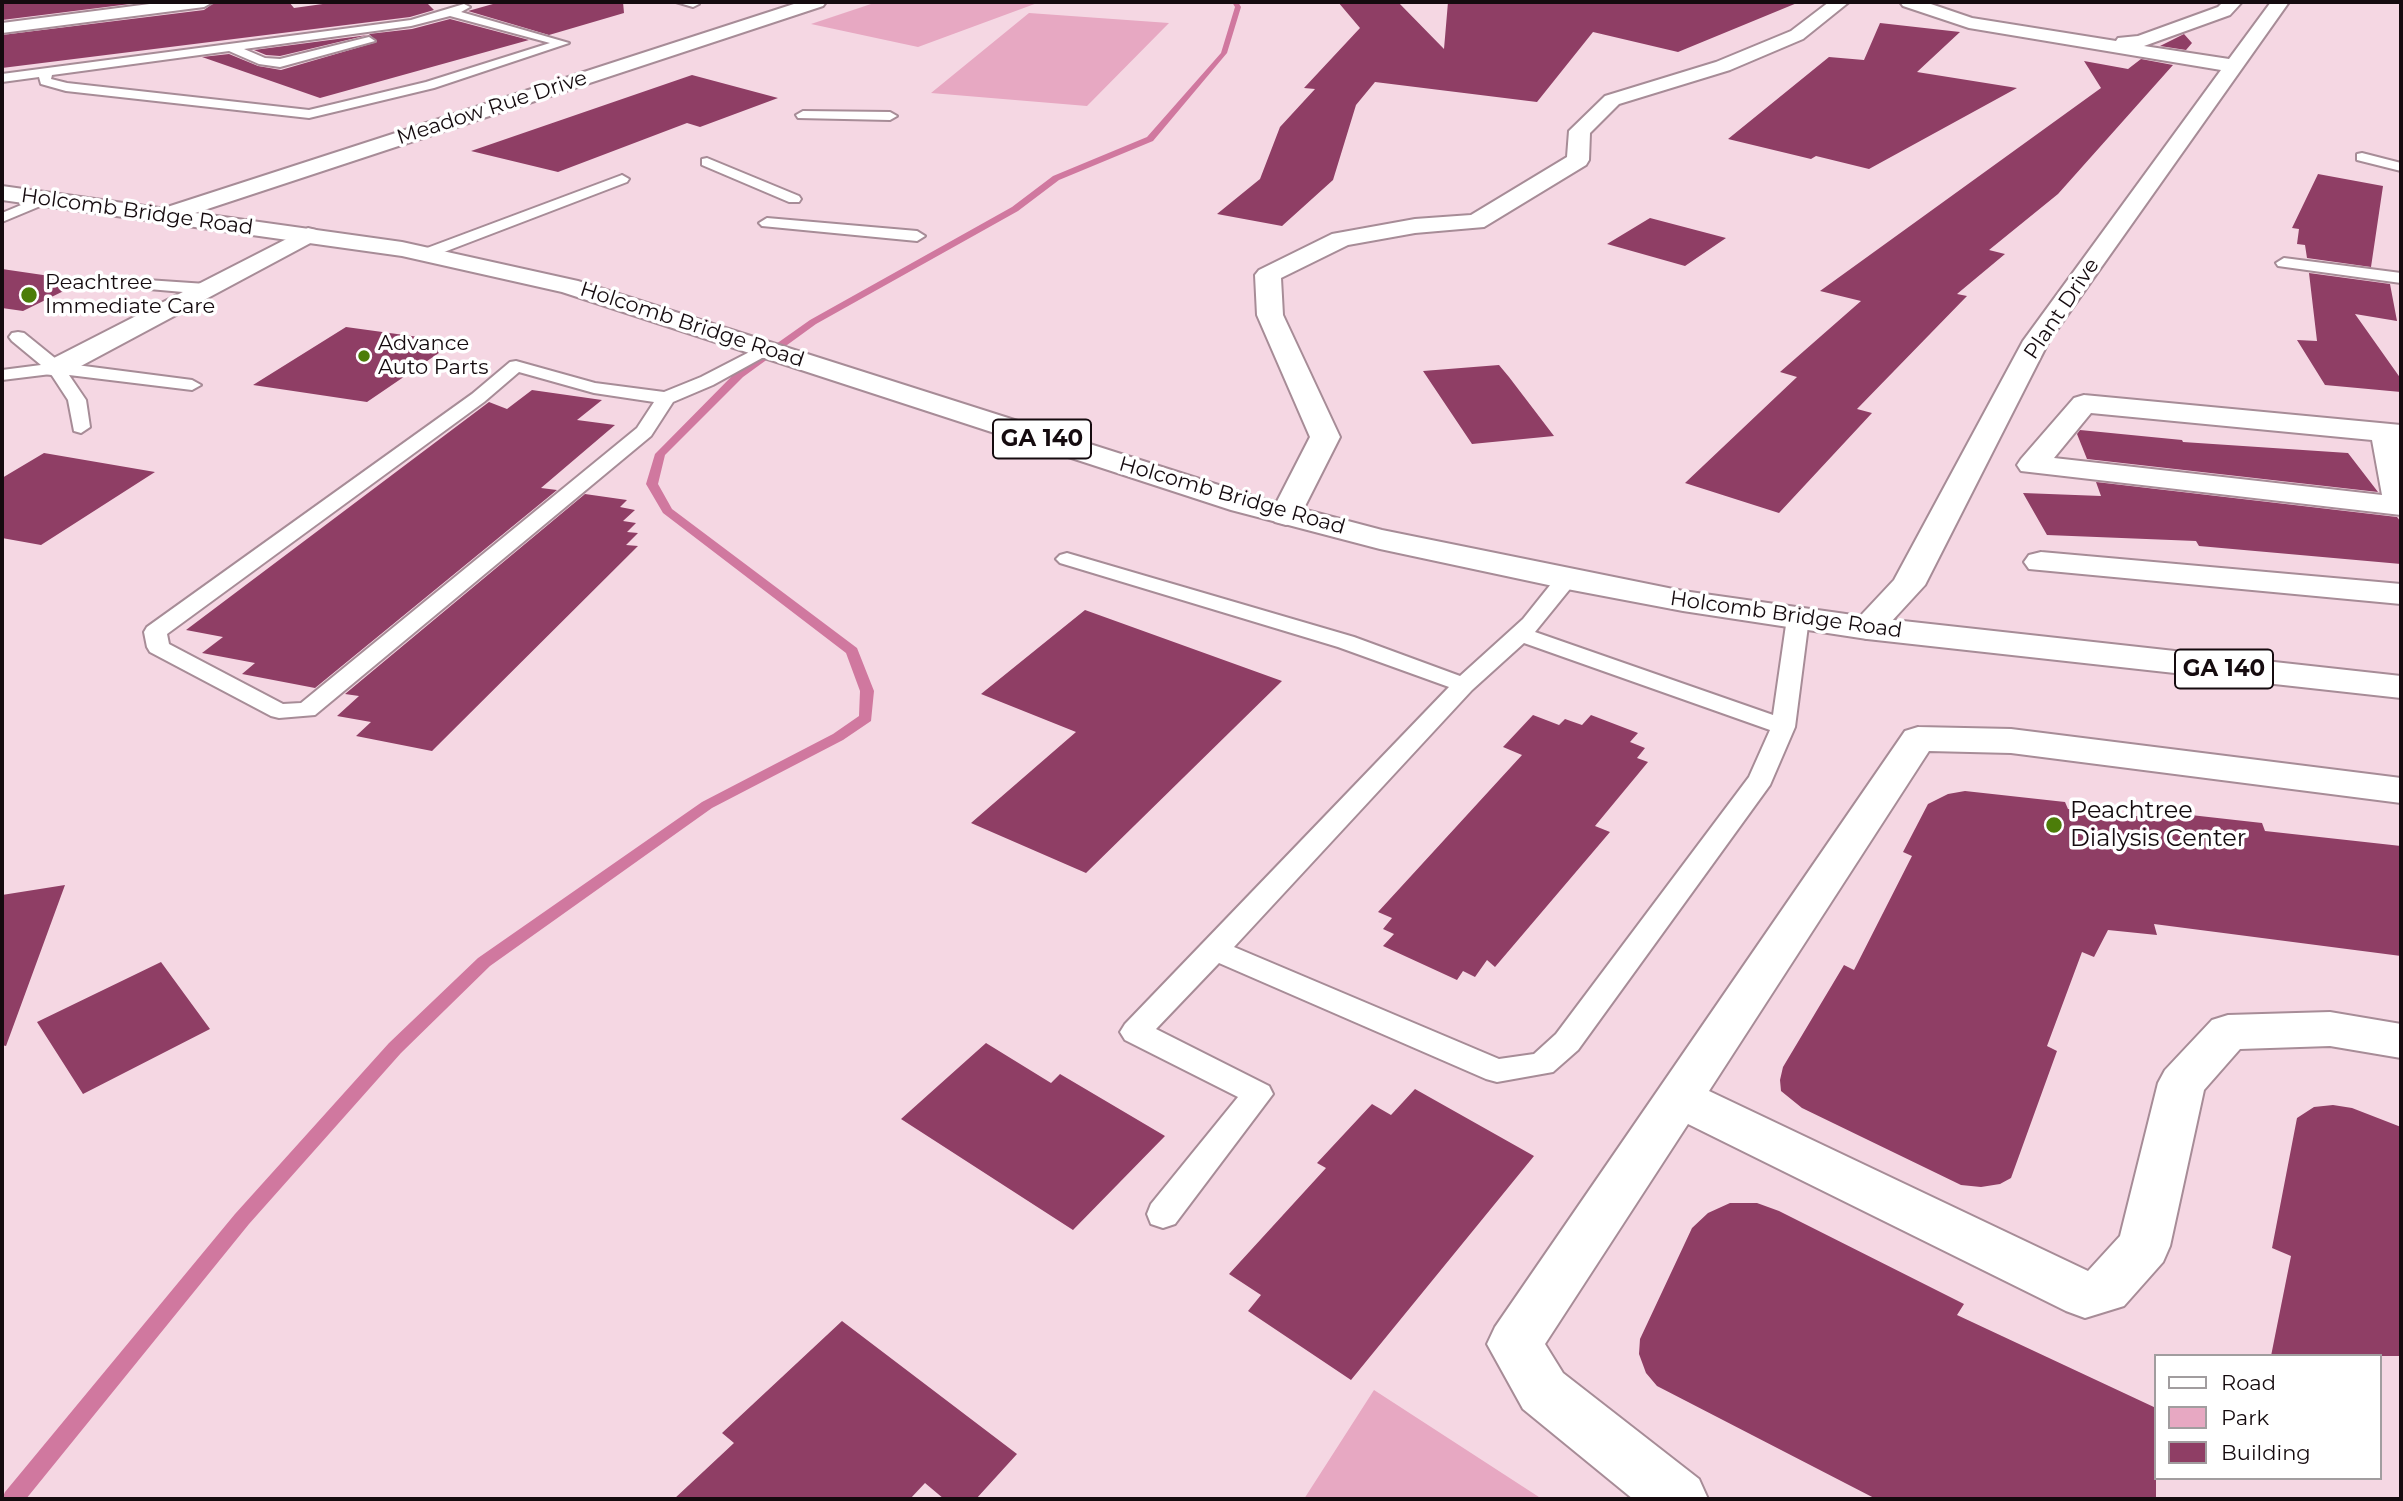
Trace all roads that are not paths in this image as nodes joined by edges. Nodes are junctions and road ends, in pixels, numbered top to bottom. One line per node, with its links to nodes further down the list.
1 (204, 2): 10 (street)
2 (470, 2): 8 (lane)
3 (817, 2): 25 (street, Meadow Rue Drive)
4 (1840, 2): 43 (street)
5 (1909, 2): 11 (street)
6 (2234, 2): 11 (street)
7 (2280, 2): 13 (street, Plant Drive)
8 (450, 13): 9 (lane); 14 (lane)
9 (411, 23): 12 (lane); 12 (lane)
10 (2, 29)
11 (2098, 43): 13 (street)
12 (228, 46): 14 (lane)
13 (2234, 66): 49 (street, Plant Drive)
14 (47, 72): 15 (lane)
15 (2, 78)
16 (803, 115): 17 (lane)
17 (890, 116)
18 (2362, 157): 20 (lane)
19 (707, 162): 24 (lane)
20 (2401, 167)
21 (622, 179): 30 (lane)
22 (2, 194): 23 (street, Holcomb Bridge Road / GA 140)
23 (44, 199): 25 (street, Holcomb Bridge Road / GA 140); 26 (lane)
24 (794, 199)
25 (166, 215): 28 (street, Holcomb Bridge Road / GA 140)
26 (2, 218)
27 (767, 223): 29 (lane)
28 (308, 235): 30 (street, Holcomb Bridge Road / GA 140); 34 (street)
29 (917, 236)
30 (425, 254): 36 (street, Holcomb Bridge Road / GA 140)
31 (2284, 262): 32 (lane)
32 (2401, 278)
33 (132, 284): 34 (lane)
34 (206, 289): 37 (street)
35 (18, 337): 37 (lane)
36 (765, 349): 40 (lane); 43 (street, Holcomb Bridge Road / GA 140)
37 (56, 368): 38 (lane); 39 (lane); 41 (lane)
38 (2, 375)
39 (192, 385)
40 (666, 398): 40 (lane)
41 (80, 426)
42 (2393, 434): 42 (street)
43 (1286, 515): 46 (street, Holcomb Bridge Road / GA 140)
44 (1067, 559): 51 (lane)
45 (2041, 562): 47 (street)
46 (1567, 579): 48 (street, Holcomb Bridge Road / GA 140); 50 (lane)
47 (2401, 594)
48 (1798, 618): 49 (street, Holcomb Bridge Road / GA 140); 53 (lane)
49 (1867, 628): 52 (street, Holcomb Bridge Road / GA 140)
50 (1520, 634): 51 (lane); 53 (lane)
51 (1464, 685): 55 (lane)
52 (2401, 687)
53 (1783, 727): 55 (lane)
54 (2401, 791): 57 (street)
55 (1215, 950): 58 (lane)
56 (2401, 1041): 57 (street)
57 (1678, 1098): 59 (street)
58 (1163, 1214)
59 (1678, 1499)

